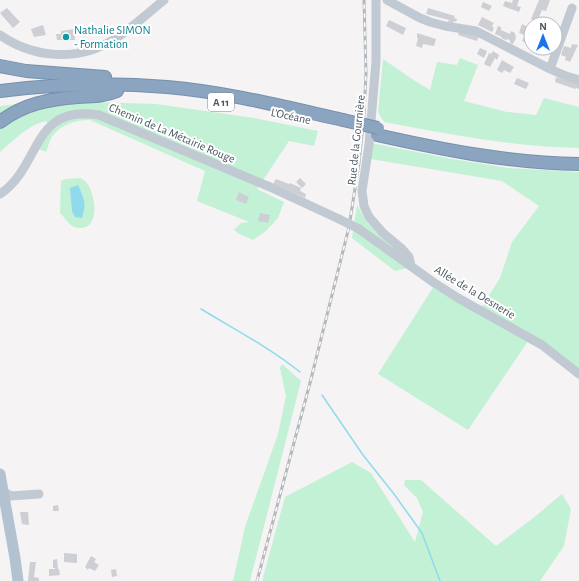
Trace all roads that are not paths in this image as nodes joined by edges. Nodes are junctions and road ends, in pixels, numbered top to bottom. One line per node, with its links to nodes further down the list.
1 (164, 0): 5 (street)
2 (376, 0): 20 (street, Rue de la Gournière)
3 (387, 0): 7 (street)
4 (572, 8): 7 (street)
5 (0, 35)
6 (0, 66): 9 (highway)
7 (550, 69): 8 (street)
8 (579, 80)
9 (168, 87): 10 (highway, L’Océane / A 11); 14 (highway, L’Océane / A 11)
10 (0, 91)
11 (117, 91): 12 (highway, L’Océane / A 11); 13 (highway); 14 (highway, L’Océane / A 11)
12 (0, 99)
13 (0, 122)
14 (342, 124): 15 (highway, L’Océane / A 11)
15 (377, 132): 16 (highway, L’Océane / A 11); 17 (highway, L’Océane / A 11)
16 (579, 157)
17 (579, 164)
18 (0, 194): 19 (street, Chemin de La Métairie Rouge, bridge)
19 (359, 229): 20 (street, Allée de la Desnerie)
20 (411, 266): 21 (street, Allée de la Desnerie)
21 (579, 374)
22 (0, 474): 23 (main road)
23 (2, 492): 24 (street); 27 (main road)
24 (39, 494)
25 (0, 514): 26 (main road)
26 (12, 581)
27 (18, 581)

